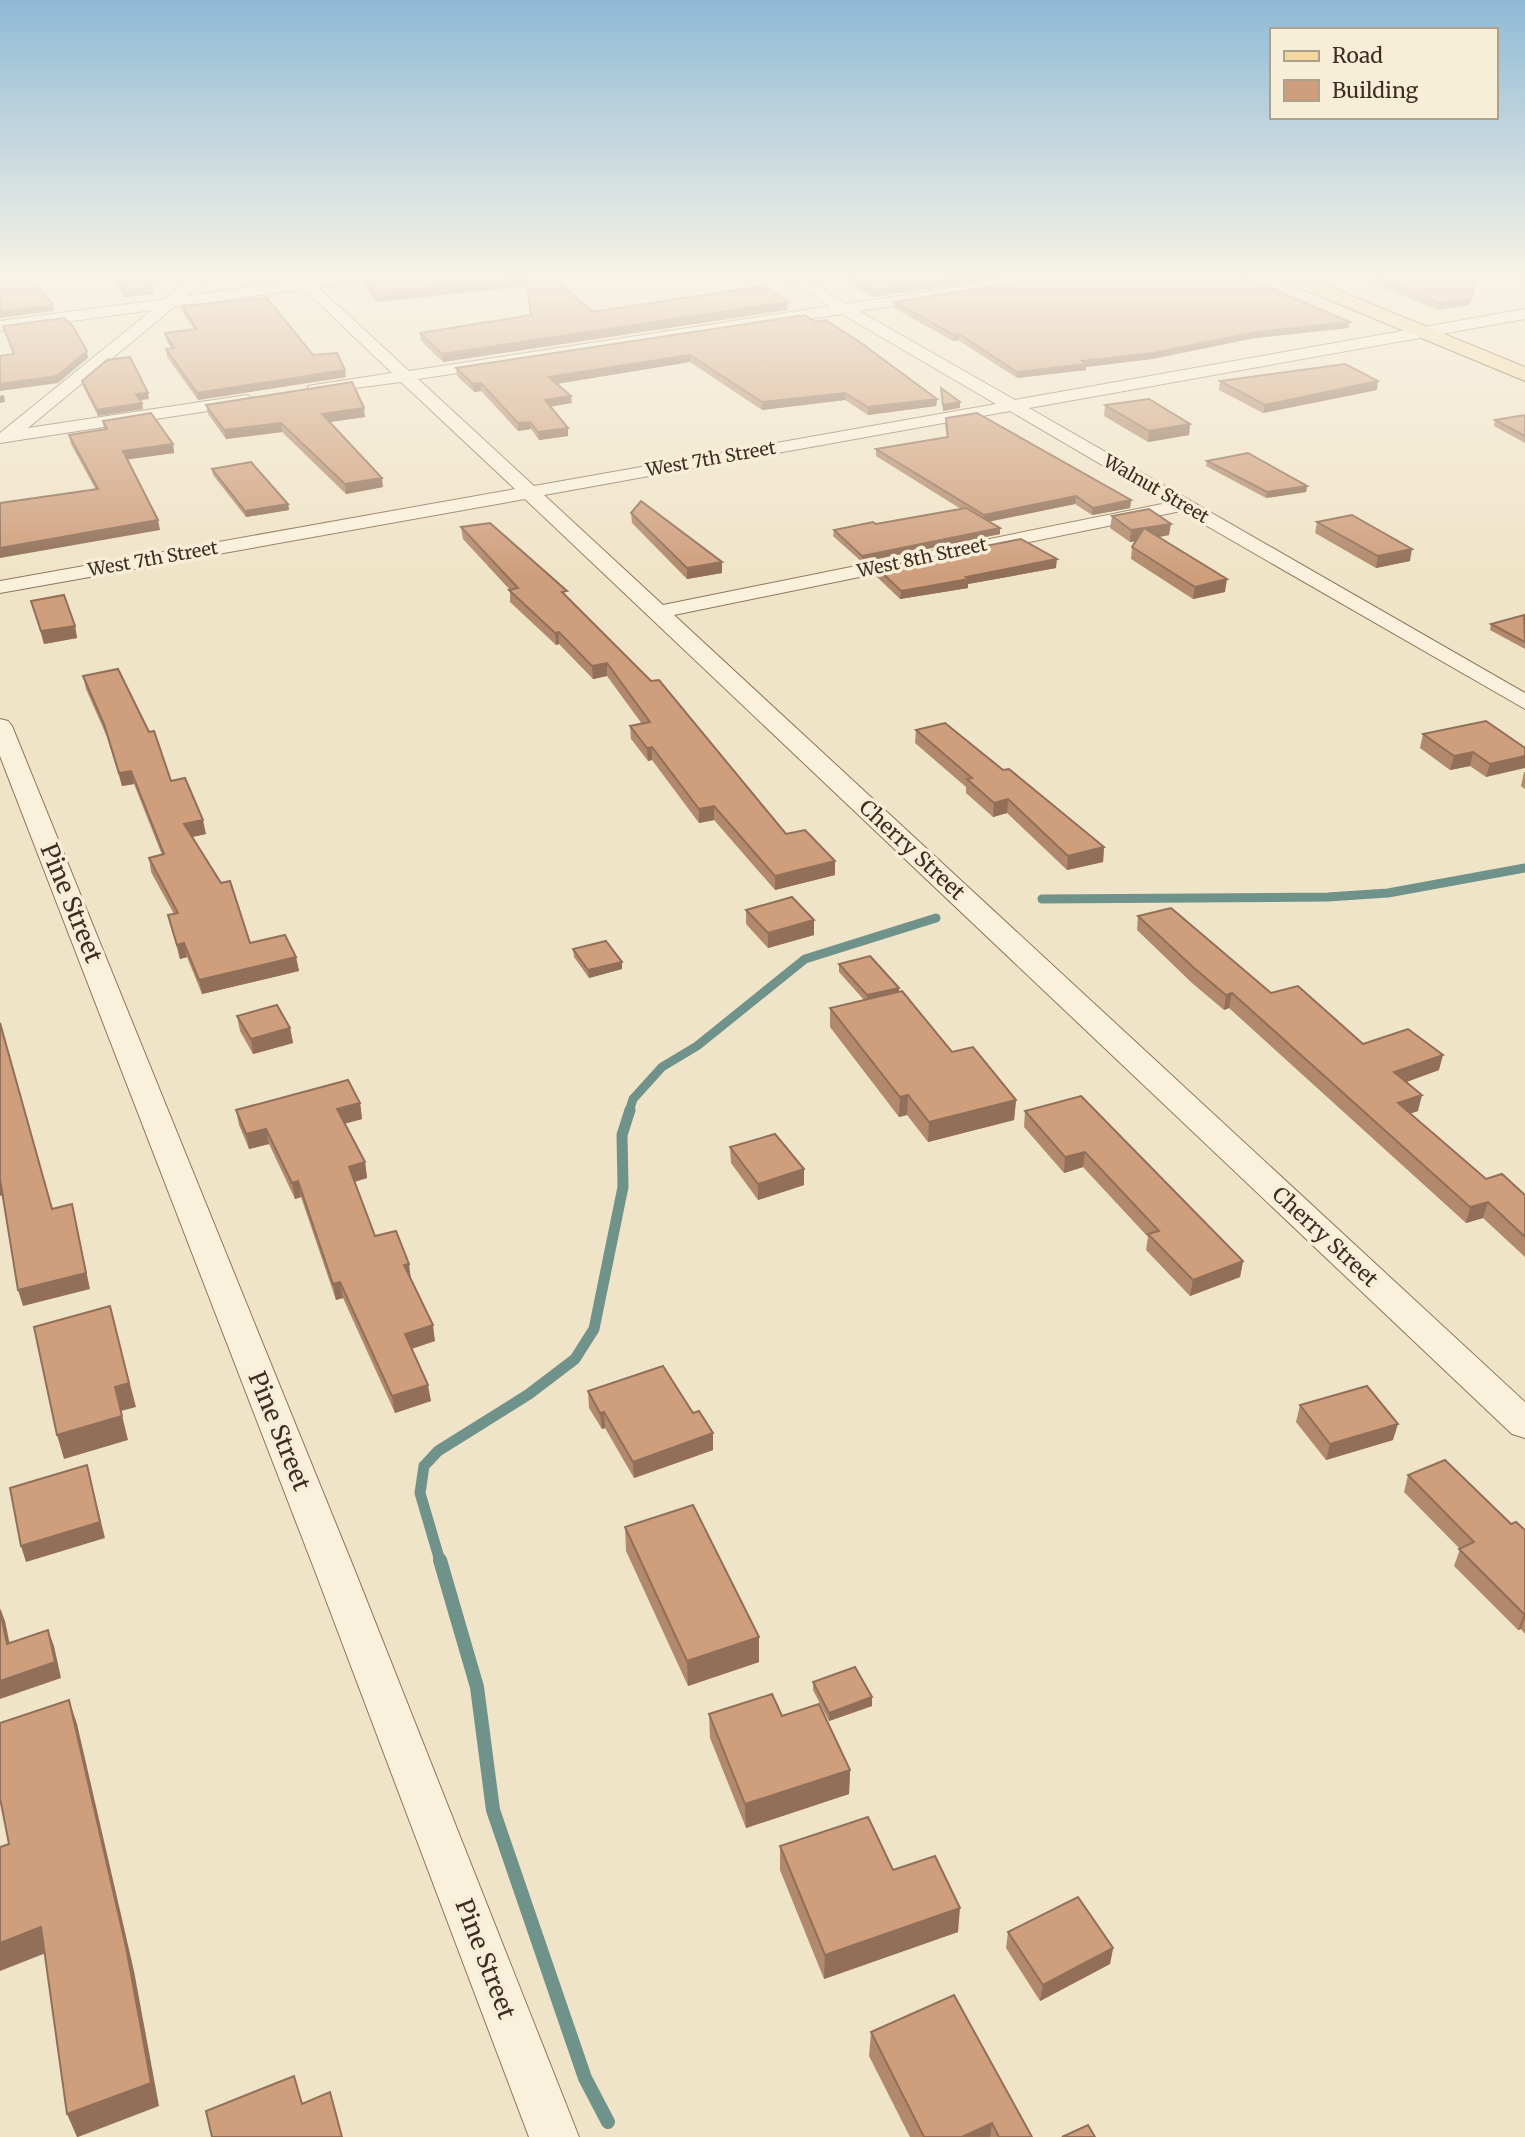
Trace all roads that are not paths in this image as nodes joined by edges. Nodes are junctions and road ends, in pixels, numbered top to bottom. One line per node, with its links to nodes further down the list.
1 (79, 376): 9 (street)
2 (402, 376): 6 (street)
3 (408, 376): 10 (street, Cherry Street)
4 (961, 376): 8 (street, Walnut Street)
5 (1172, 376): 8 (street, West 7th Street)
6 (304, 391)
7 (262, 398): 9 (street)
8 (1010, 404): 10 (street, West 7th Street); 11 (street, Walnut Street)
9 (2, 439)
10 (531, 491): 12 (street, West 7th Street); 13 (street, Cherry Street)
11 (1184, 505): 13 (street, West 8th Street); 14 (street, Walnut Street)
12 (0, 587)
13 (660, 612): 16 (street, Cherry Street)
14 (1525, 702)
15 (0, 726): 17 (street, Pine Street)
16 (1525, 1424)
17 (554, 2137)

